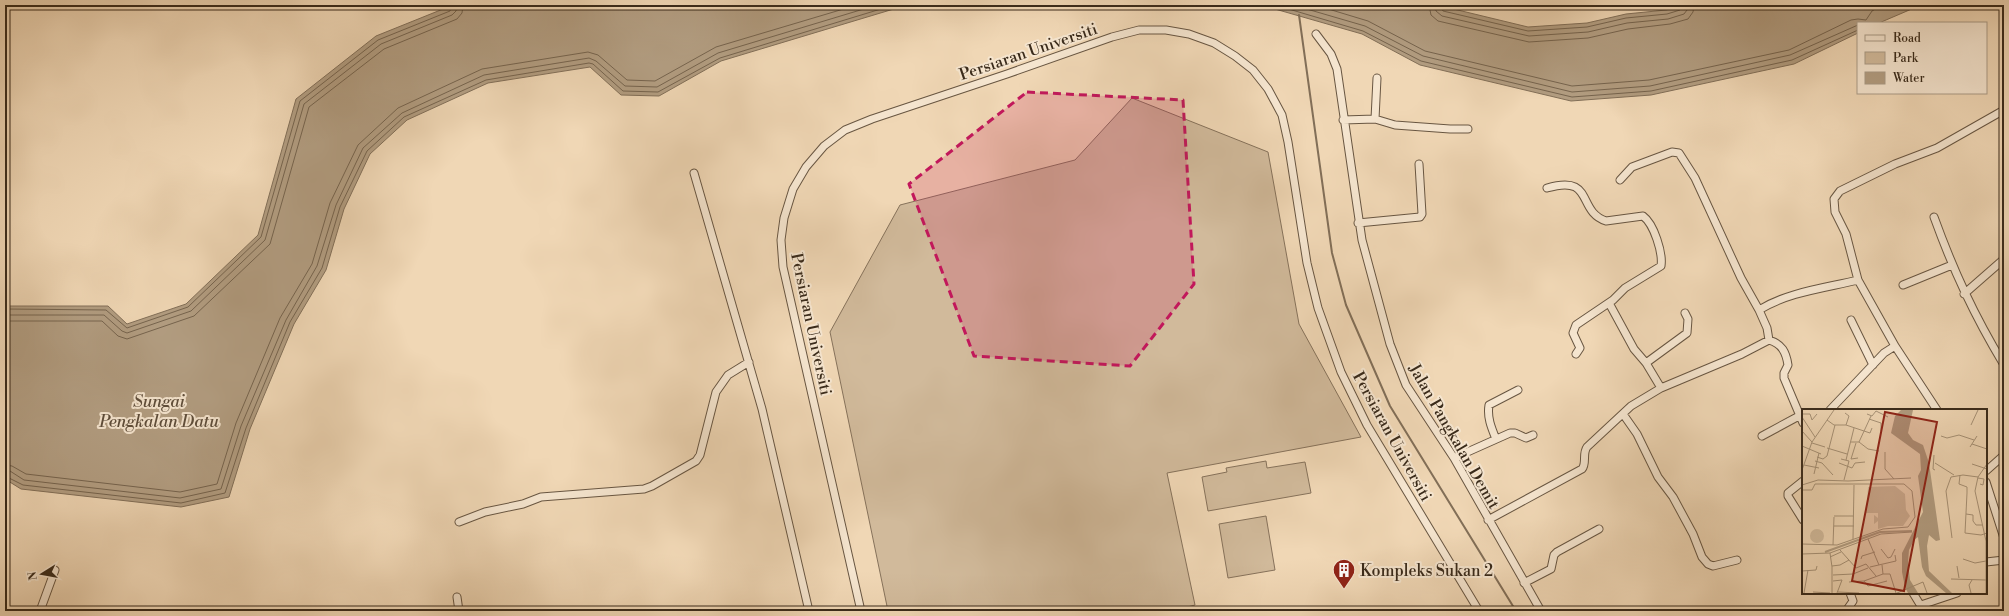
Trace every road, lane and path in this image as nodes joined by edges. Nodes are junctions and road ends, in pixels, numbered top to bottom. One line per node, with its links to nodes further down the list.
1 (1316, 34): 5 (street, Jalan Pangkalan Demit)
2 (1377, 78): 4 (street)
3 (2004, 110): 15 (street)
4 (1375, 119): 5 (street); 6 (street)
5 (1343, 120): 12 (street, Jalan Pangkalan Demit)
6 (1468, 129)
7 (1419, 164): 12 (street)
8 (694, 173): 25 (street)
9 (1620, 180): 19 (street)
10 (1547, 188): 18 (street)
11 (1934, 217): 14 (street)
12 (1358, 223): 40 (street, Jalan Pangkalan Demit)
13 (2004, 259): 17 (street)
14 (1952, 265): 16 (street); 17 (street)
15 (1858, 280): 19 (street); 23 (street)
16 (1903, 285)
17 (1964, 294): 28 (street)
18 (1609, 303): 24 (street); 26 (street)
19 (1759, 310): 22 (street)
20 (1685, 313): 26 (street)
21 (1851, 320): 27 (street)
22 (1769, 340): 29 (street); 34 (street)
23 (1895, 346): 27 (street); 32 (street)
24 (1576, 354)
25 (750, 362): 46 (street); 61 (street)
26 (1646, 363): 29 (street)
27 (1873, 365): 31 (street)
28 (2004, 365)
29 (1661, 388): 33 (street)
30 (1518, 390): 38 (street)
31 (1831, 409)
32 (1936, 409)
33 (1623, 414): 45 (street); 49 (street)
34 (1799, 416): 35 (street); 37 (street)
35 (1802, 421)
36 (1532, 435): 38 (street)
37 (1762, 436)
38 (1496, 439): 40 (street)
39 (2004, 455): 41 (street)
40 (1454, 458): 45 (street, Jalan Pangkalan Demit)
41 (1987, 470)
42 (1802, 482): 44 (street)
43 (1987, 486): 48 (street)
44 (1802, 518)
45 (1488, 520): 53 (street, Jalan Pangkalan Demit)
46 (459, 522)
47 (1599, 529): 53 (street)
48 (2004, 538)
49 (1737, 560)
50 (2004, 560): 51 (street)
51 (1987, 562)
52 (55, 570): 59 (street)
53 (1524, 582): 64 (street, Jalan Pangkalan Demit)
54 (1850, 594): 65 (street)
55 (1914, 594): 58 (street)
56 (1955, 594): 58 (street)
57 (457, 597): 60 (street)
58 (1922, 608)
59 (40, 611)
60 (459, 611)
61 (809, 611)
62 (861, 611): 63 (street, Persiaran Universiti)
63 (1479, 611)
64 (1541, 611)
65 (1846, 611)

